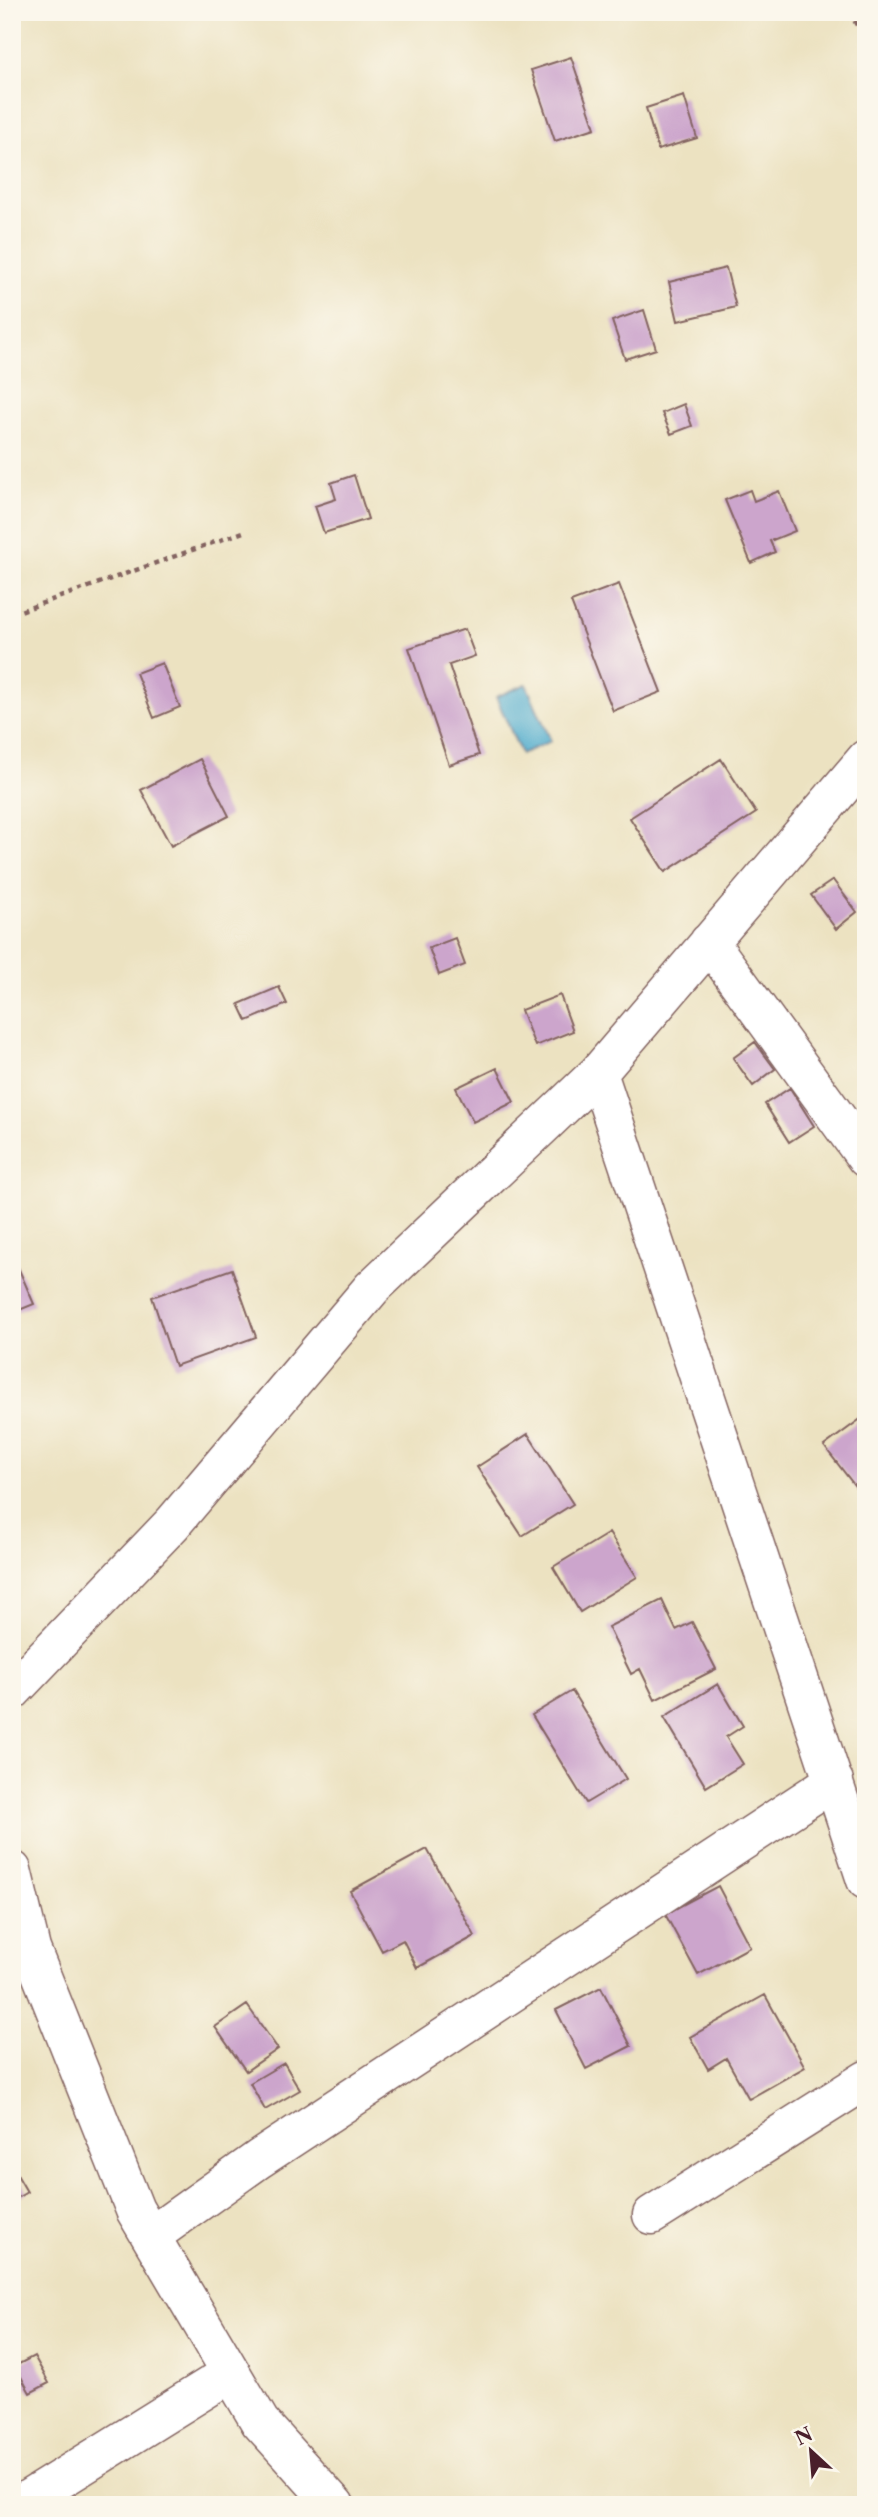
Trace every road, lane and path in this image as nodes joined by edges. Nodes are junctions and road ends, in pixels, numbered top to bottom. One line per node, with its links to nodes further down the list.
1 (850, 12): 2 (path)
2 (866, 43)
3 (246, 531): 4 (path)
4 (12, 614)
5 (866, 759): 6 (street)
6 (709, 942): 7 (street); 8 (street)
7 (598, 1073): 9 (street); 10 (street)
8 (866, 1158)
9 (12, 1691)
10 (834, 1781): 12 (street); 15 (street)
11 (12, 1870): 15 (street)
12 (866, 1880)
13 (866, 2080): 14 (street)
14 (652, 2215)
15 (151, 2236): 16 (street)
16 (231, 2372): 17 (street); 18 (street)
17 (19, 2505)
18 (334, 2505)

